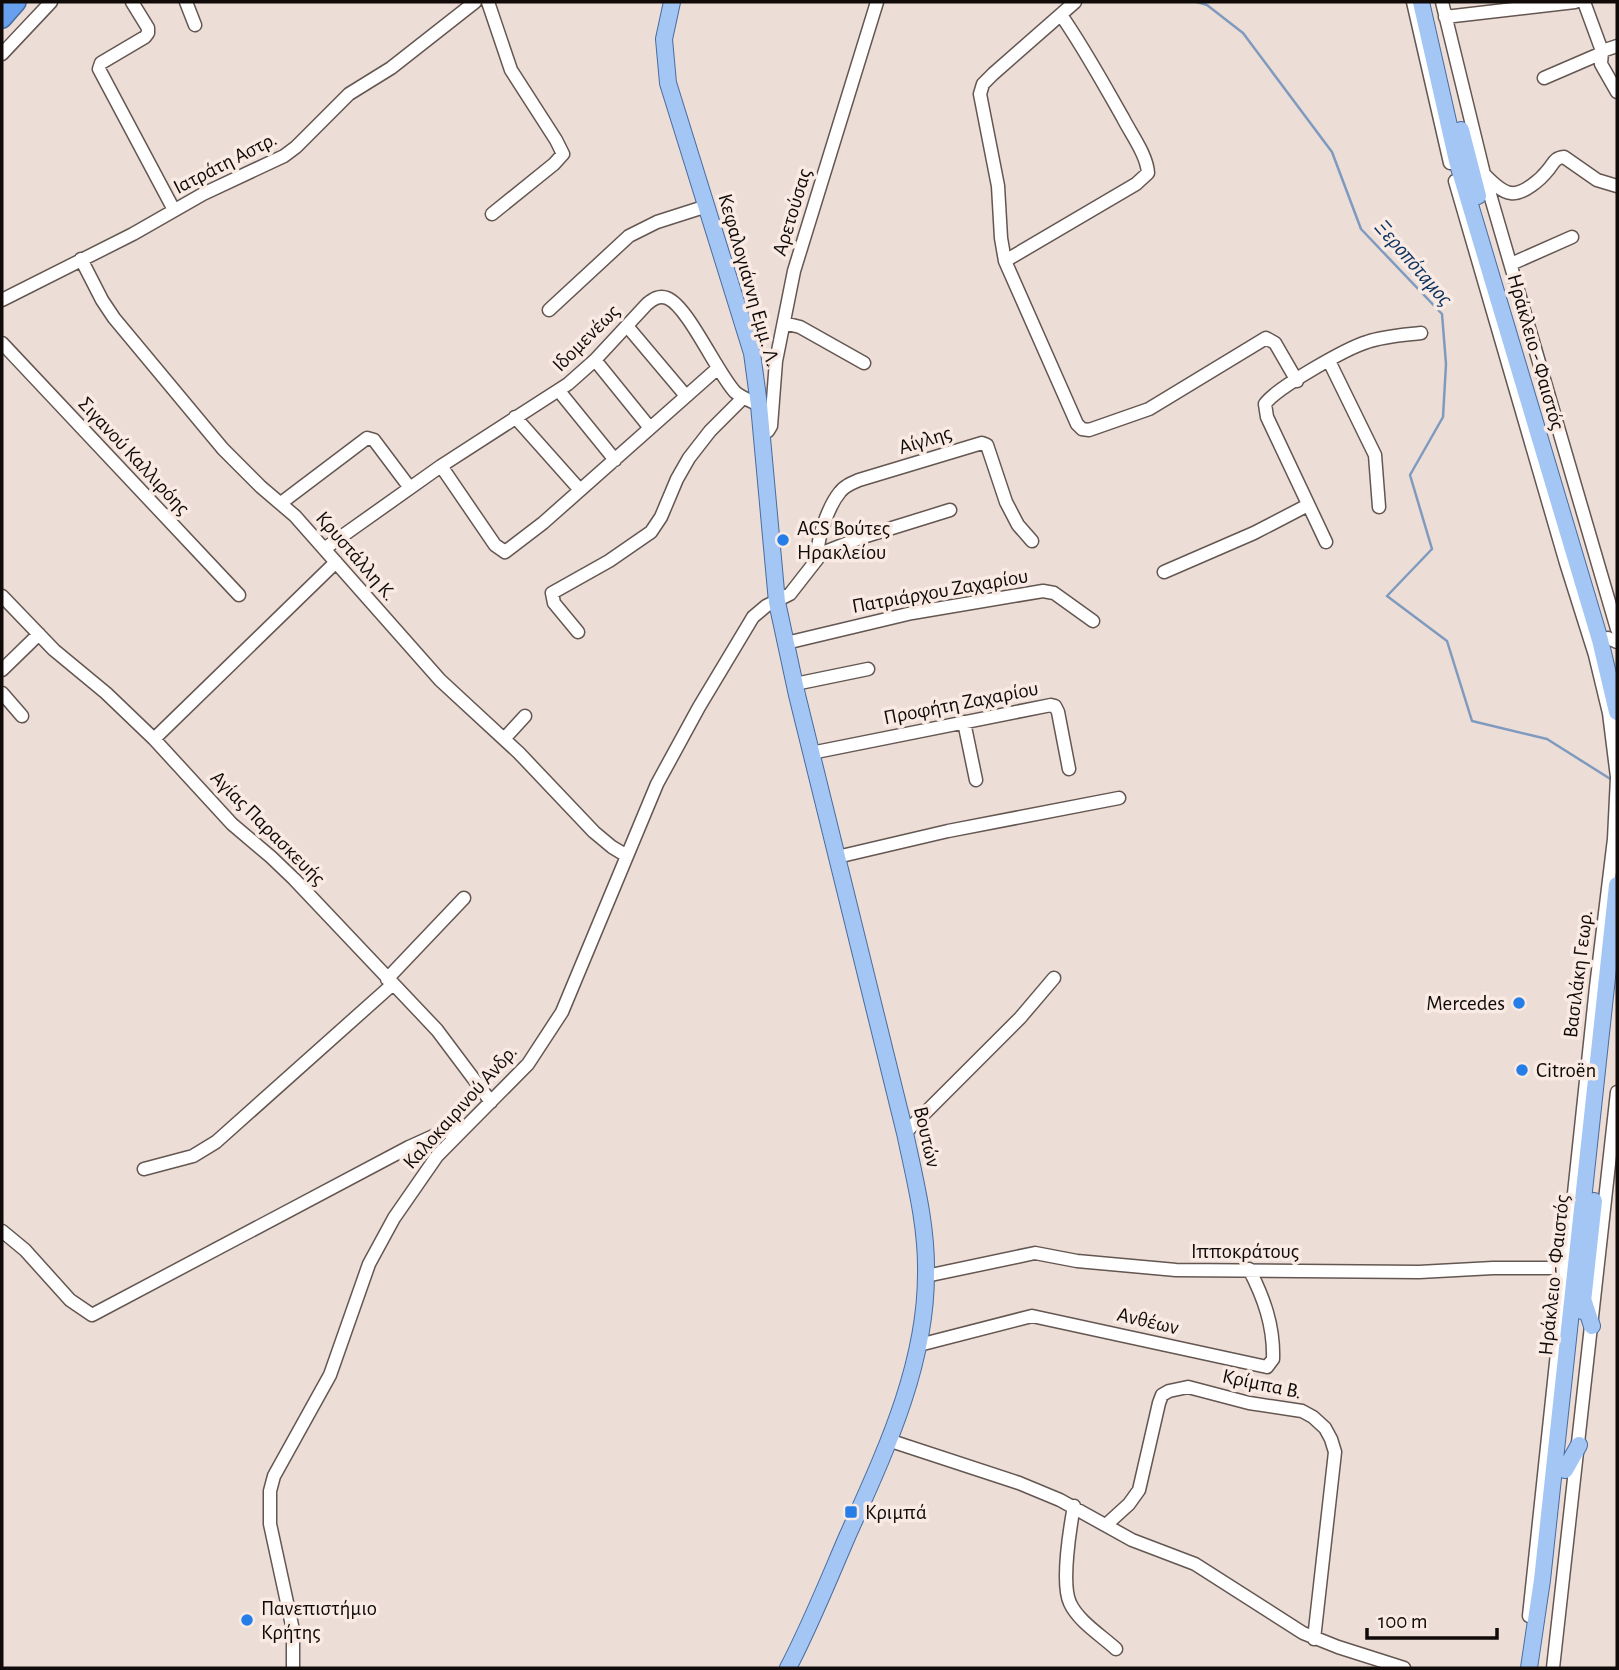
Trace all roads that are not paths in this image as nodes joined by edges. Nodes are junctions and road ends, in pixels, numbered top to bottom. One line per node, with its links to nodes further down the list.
1 (16, 2): 18 (highway)
2 (51, 2): 21 (street)
3 (132, 2): 30 (street)
4 (186, 2): 19 (street)
5 (475, 2): 30 (street, Ιατράτη Αστρ.)
6 (488, 2): 31 (street)
7 (877, 2): 39 (street, Αρετούσας)
8 (1075, 2): 16 (street)
9 (1413, 2): 25 (street, Βασιλάκη Γεωρ.)
10 (1421, 2): 28 (main road, Ηράκλειο - Φαιστός)
11 (1431, 2): 32 (main road, Ηράκλειο - Φαιστός)
12 (1442, 2): 17 (street)
13 (1575, 2): 17 (street)
14 (1584, 2): 20 (street)
15 (670, 3): 29 (main road, Κεφαλογιάννη Εμμ. Λ.)
16 (1061, 15): 35 (street); 35 (street)
17 (1445, 17): 26 (street)
18 (2, 18)
19 (195, 25)
20 (1608, 49): 22 (street); 23 (street); 24 (street)
21 (2, 54)
22 (1617, 60)
23 (1544, 78)
24 (1617, 92)
25 (1450, 161): 28 (main road); 32 (street, Βασιλάκη Γεωρ.)
26 (1484, 174): 27 (street); 32 (main road); 36 (street)
27 (1617, 186)
28 (1466, 192): 32 (main road, Ηράκλειο - Φαιστός)
29 (706, 206): 38 (street); 51 (main road, Κεφαλογιάννη Εμμ. Λ.)
30 (174, 211): 34 (street, Ιατράτη Αστρ.)
31 (492, 214)
32 (1477, 224): 72 (street, Βασιλάκη Γεωρ.); 76 (main road, Ηράκλειο - Φαιστός)
33 (1572, 237): 36 (street)
34 (81, 258): 37 (street, Ιατράτη Αστρ.); 59 (street, Κρυστάλλη Κ.)
35 (1005, 261): 47 (street)
36 (1511, 264): 76 (street)
37 (2, 300)
38 (549, 310)
39 (783, 323): 45 (street); 54 (street, Αρετούσας)
40 (626, 326): 43 (street, Ιδομενέως); 46 (street, Ιδομενέως); 49 (street)
41 (1421, 333): 44 (street)
42 (2, 343): 69 (street, Σιγανού Καλλιρόης)
43 (595, 360): 48 (street, Ιδομενέως); 53 (street)
44 (1329, 361): 47 (street); 61 (street)
45 (864, 363)
46 (718, 368): 49 (street); 50 (street, Ιδομενέως)
47 (1297, 381): 60 (street)
48 (559, 391): 52 (street, Ιδομενέως); 55 (street)
49 (685, 396): 53 (street)
50 (743, 398): 51 (street, Ιδομενέως); 74 (street)
51 (759, 405): 54 (main road, Κεφαλογιάννη Εμμ. Λ.)
52 (515, 417): 56 (street, Ιδομενέως); 58 (street)
53 (650, 428): 55 (street)
54 (762, 433): 71 (main road, Κεφαλογιάννη Εμμ. Λ.)
55 (615, 460): 58 (street)
56 (441, 466): 57 (street, Ιδομενέως); 58 (street)
57 (410, 488): 59 (street); 65 (street, Ιδομενέως)
58 (580, 490)
59 (281, 503): 65 (street, Κρυστάλλη Κ.)
60 (1308, 505): 64 (street); 68 (street)
61 (1378, 507)
62 (950, 510): 66 (street)
63 (1032, 541): 66 (street, Αίγλης)
64 (1326, 542)
65 (324, 549): 67 (street, Κρυστάλλη Κ.)
66 (818, 556): 71 (street, Καλοκαιρινού Ανδρ.)
67 (336, 562): 87 (street, Κρυστάλλη Κ.); 88 (street)
68 (1164, 572)
69 (239, 595)
70 (2, 596): 75 (street, Αγίας Παρασκευής)
71 (777, 602): 77 (main road, Βουτών); 93 (street, Καλοκαιρινού Ανδρ.)
72 (1584, 620): 76 (street, Βασιλάκη Γεωρ.); 76 (street)
73 (1093, 621): 77 (street, Πατριάρχου Ζαχαρίου)
74 (578, 632)
75 (39, 634): 80 (street); 88 (street, Αγίας Παρασκευής)
76 (1605, 641): 79 (main road, Ηράκλειο - Φαιστός); 83 (main road, Ηράκλειο - Φαιστός); 101 (street, Βασιλάκη Γεωρ.)
77 (786, 643): 81 (main road, Βουτών)
78 (868, 669): 81 (street)
79 (1617, 669)
80 (2, 670)
81 (795, 684): 89 (main road, Βουτών)
82 (2, 693): 84 (street)
83 (1617, 712)
84 (22, 716)
85 (525, 716): 87 (street)
86 (964, 722): 89 (street, Προφήτη Ζαχαρίου); 90 (street, Προφήτη Ζαχαρίου); 91 (street)
87 (503, 738): 93 (street, Κρυστάλλη Κ.)
88 (154, 739): 100 (street, Αγίας Παρασκευής)
89 (811, 752): 94 (main road, Βουτών)
90 (1069, 769)
91 (976, 780)
92 (1119, 798): 94 (street)
93 (627, 856): 103 (street, Καλοκαιρινού Ανδρ.)
94 (837, 858): 105 (main road, Βουτών)
95 (1617, 885): 97 (main road, Ηράκλειο - Φαιστός)
96 (464, 898): 100 (street)
97 (1608, 962): 101 (main road); 125 (main road, Ηράκλειο - Φαιστός)
98 (1617, 977): 111 (main road, Ηράκλειο - Φαιστός)
99 (1054, 978): 105 (street)
100 (390, 982): 103 (street, Αγίας Παρασκευής); 106 (street)
101 (1595, 987): 108 (street, Βασιλάκη Γεωρ.)
102 (1617, 1092): 112 (street)
103 (491, 1102): 104 (street, Καλοκαιρινού Ανδρ.)
104 (468, 1126): 107 (street); 121 (street, Καλοκαιρινού Ανδρ.)
105 (905, 1133): 110 (main road, Βουτών)
106 (144, 1169)
107 (2, 1231)
108 (1566, 1268): 109 (street, Ιπποκράτους); 124 (street, Βασιλάκη Γεωρ.)
109 (1249, 1269): 110 (street, Ιπποκράτους); 113 (street, Ανθέων)
110 (926, 1276): 113 (main road, Βουτών)
111 (1583, 1299): 112 (main road); 116 (main road, Ηράκλειο - Φαιστός)
112 (1592, 1326): 115 (street)
113 (919, 1345): 114 (main road, Βουτών)
114 (888, 1440): 117 (street); 122 (main road, Βουτών)
115 (1578, 1445): 116 (main road); 127 (street)
116 (1565, 1470): 126 (main road, Ηράκλειο - Φαιστός)
117 (1074, 1506): 118 (street); 120 (street)
118 (1105, 1525): 119 (street); 119 (street, Κρίμπα Β.)
119 (1314, 1639): 123 (street)
120 (1116, 1649)
121 (293, 1668)
122 (788, 1668)
123 (1404, 1668)
124 (1521, 1668)
125 (1529, 1668)
126 (1539, 1668)
127 (1553, 1668)

